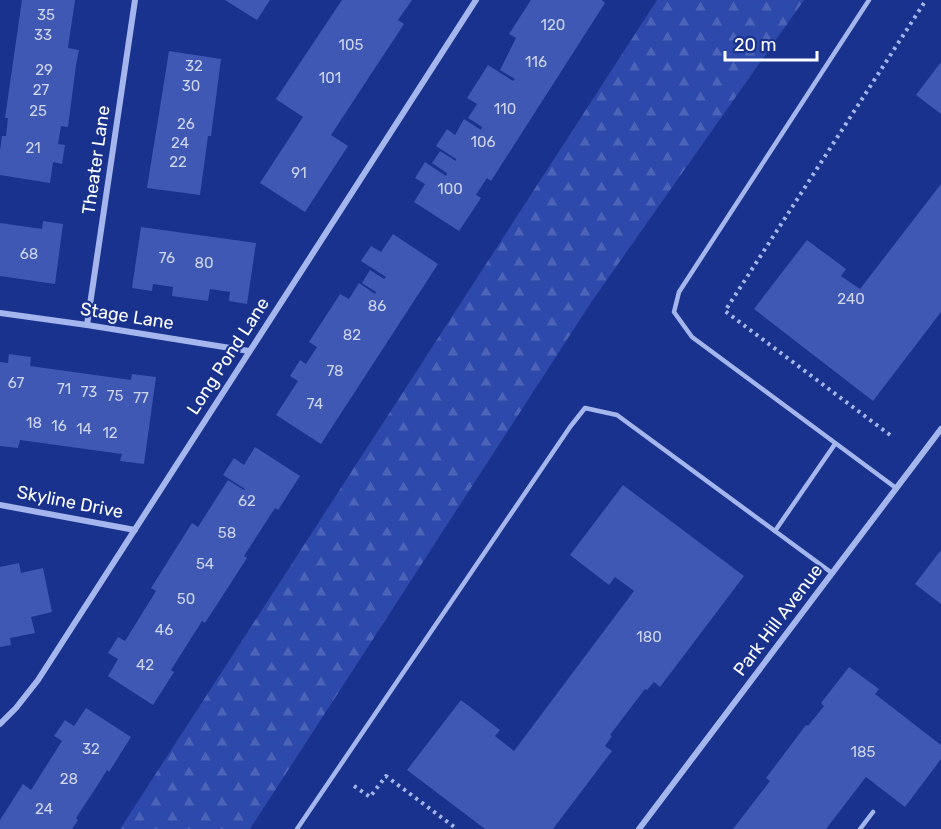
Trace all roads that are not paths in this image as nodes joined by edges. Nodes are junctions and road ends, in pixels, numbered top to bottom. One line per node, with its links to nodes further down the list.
1 (135, 0): 5 (street, Theater Lane)
2 (476, 0): 6 (street, Long Pond Lane)
3 (869, 0): 8 (lane)
4 (0, 313): 5 (street, Stage Lane)
5 (87, 325): 6 (street, Stage Lane)
6 (249, 351): 11 (street, Long Pond Lane)
7 (941, 429): 9 (street, Park Hill Avenue)
8 (835, 444): 9 (lane); 12 (lane)
9 (896, 488): 13 (street, Park Hill Avenue)
10 (0, 505): 11 (street, Skyline Drive)
11 (135, 530): 14 (street, Long Pond Lane)
12 (775, 531): 13 (lane); 16 (lane)
13 (832, 573): 17 (street, Park Hill Avenue)
14 (0, 724)
15 (873, 812): 18 (lane)
16 (297, 829)
17 (639, 829)
18 (860, 829)

